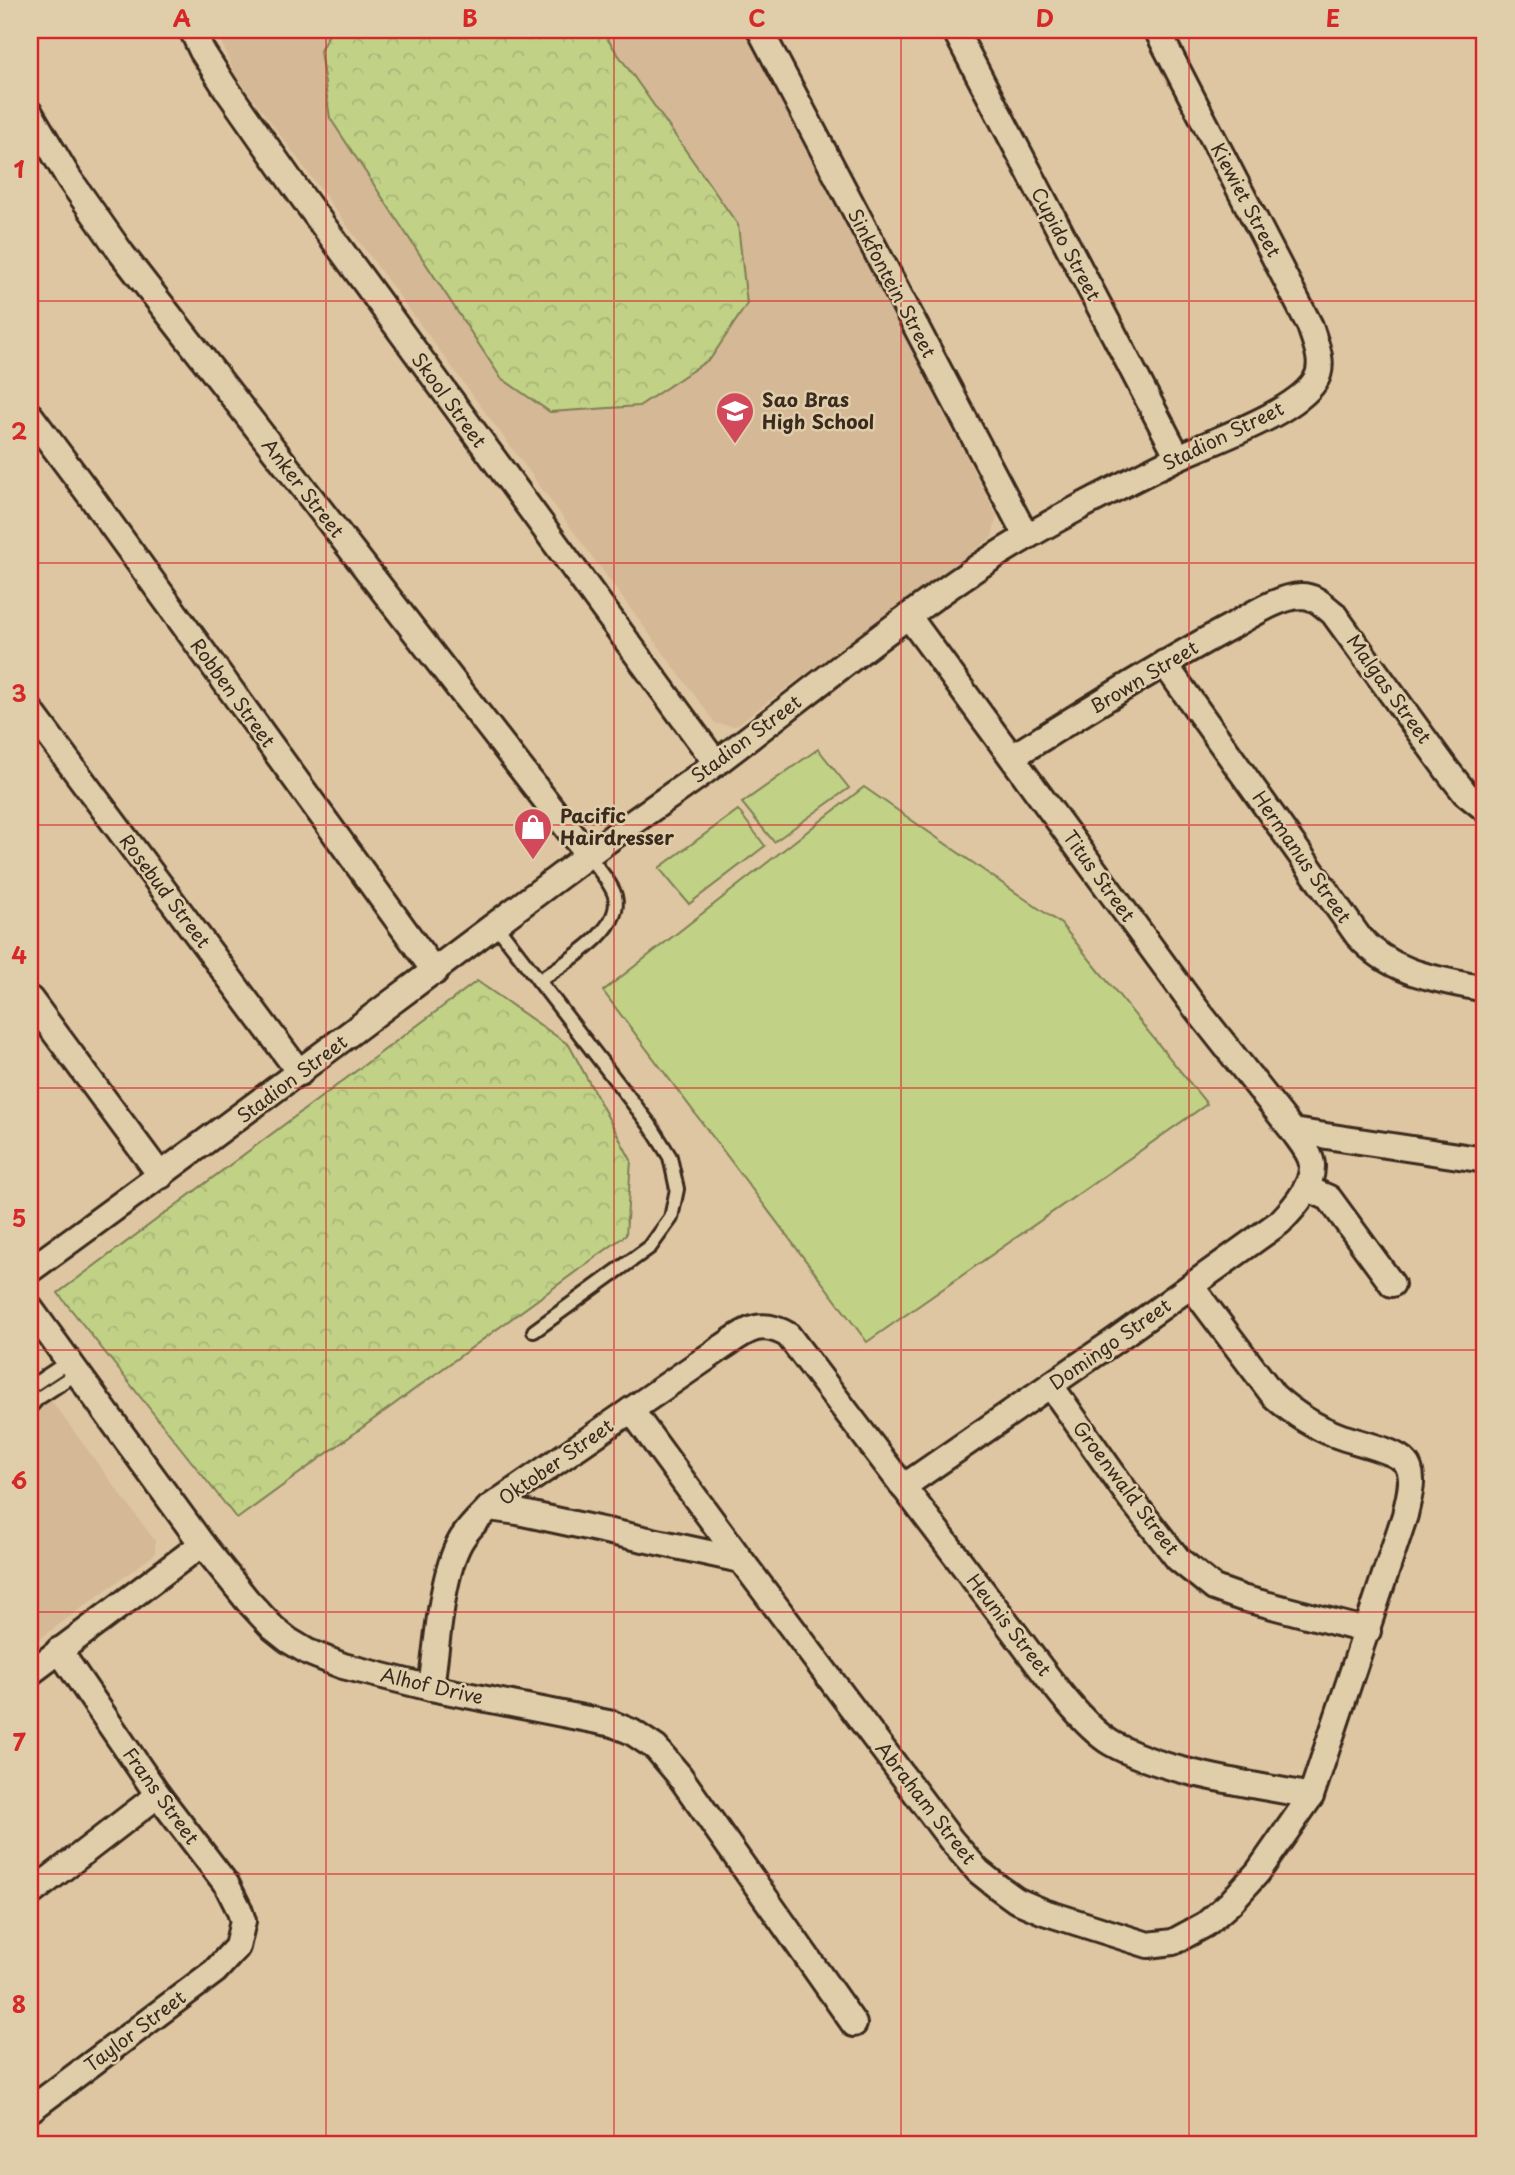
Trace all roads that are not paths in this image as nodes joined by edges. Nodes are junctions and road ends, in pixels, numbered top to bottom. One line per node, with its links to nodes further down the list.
1 (192, 30): 15 (street, Skool Street)
2 (760, 30): 9 (street, Sinkfontein Street)
3 (955, 30): 8 (street, Cupido Street)
4 (1157, 30): 6 (street, Kiewiet Street)
5 (30, 113): 17 (street, Anker Street)
6 (1318, 376): 8 (street, Stadion Street)
7 (30, 415): 19 (street, Robben Street)
8 (1178, 457): 9 (street, Stadion Street)
9 (1026, 536): 11 (street, Stadion Street)
10 (1278, 602): 12 (street, Brown Street); 16 (street, Malgas Street)
11 (909, 617): 14 (street, Titus Street); 15 (street, Stadion Street)
12 (1164, 663): 14 (street, Brown Street); 21 (street, Hermanus Street)
13 (30, 710): 23 (street, Rosebud Street)
14 (1012, 757): 24 (street, Titus Street)
15 (716, 763): 17 (street, Stadion Street)
16 (1485, 809)
17 (588, 855): 18 (street, Stadion Street); 20 (lane)
18 (496, 925): 19 (street, Stadion Street); 20 (lane)
19 (435, 972): 23 (street, Stadion Street)
20 (539, 981): 32 (lane)
21 (1485, 989)
22 (30, 999): 26 (street)
23 (300, 1073): 26 (street, Stadion Street)
24 (1293, 1131): 25 (street); 27 (street, Titus Street)
25 (1485, 1160)
26 (161, 1176): 28 (street, Stadion Street)
27 (1306, 1188): 29 (street); 30 (street, Domingo Street)
28 (30, 1270)
29 (1392, 1284)
30 (1191, 1286): 35 (street, Domingo Street); 43 (street, Abraham Street)
31 (30, 1308): 34 (street, Alhof Drive)
32 (534, 1331)
33 (788, 1335): 38 (street, Oktober Street); 39 (street, Heunis Street)
34 (73, 1367): 36 (lane); 37 (lane); 41 (street, Alhof Drive)
35 (1051, 1386): 39 (street, Domingo Street); 43 (street, Groenwald Street)
36 (30, 1387)
37 (30, 1407)
38 (631, 1410): 40 (street, Oktober Street); 42 (street, Abraham Street)
39 (903, 1487): 48 (street, Heunis Street)
40 (489, 1508): 42 (street); 46 (street, Oktober Street)
41 (202, 1545): 44 (street); 46 (street, Alhof Drive)
42 (741, 1560): 48 (street, Abraham Street)
43 (1368, 1630): 48 (street, Abraham Street)
44 (59, 1650): 45 (street); 47 (street, Frans Street)
45 (30, 1673)
46 (431, 1688): 51 (street, Alhof Drive)
47 (158, 1795): 49 (street); 50 (street, Frans Street)
48 (1311, 1797)
49 (30, 1894)
50 (237, 1947): 52 (street, Taylor Street)
51 (854, 2024)
52 (30, 2110)

